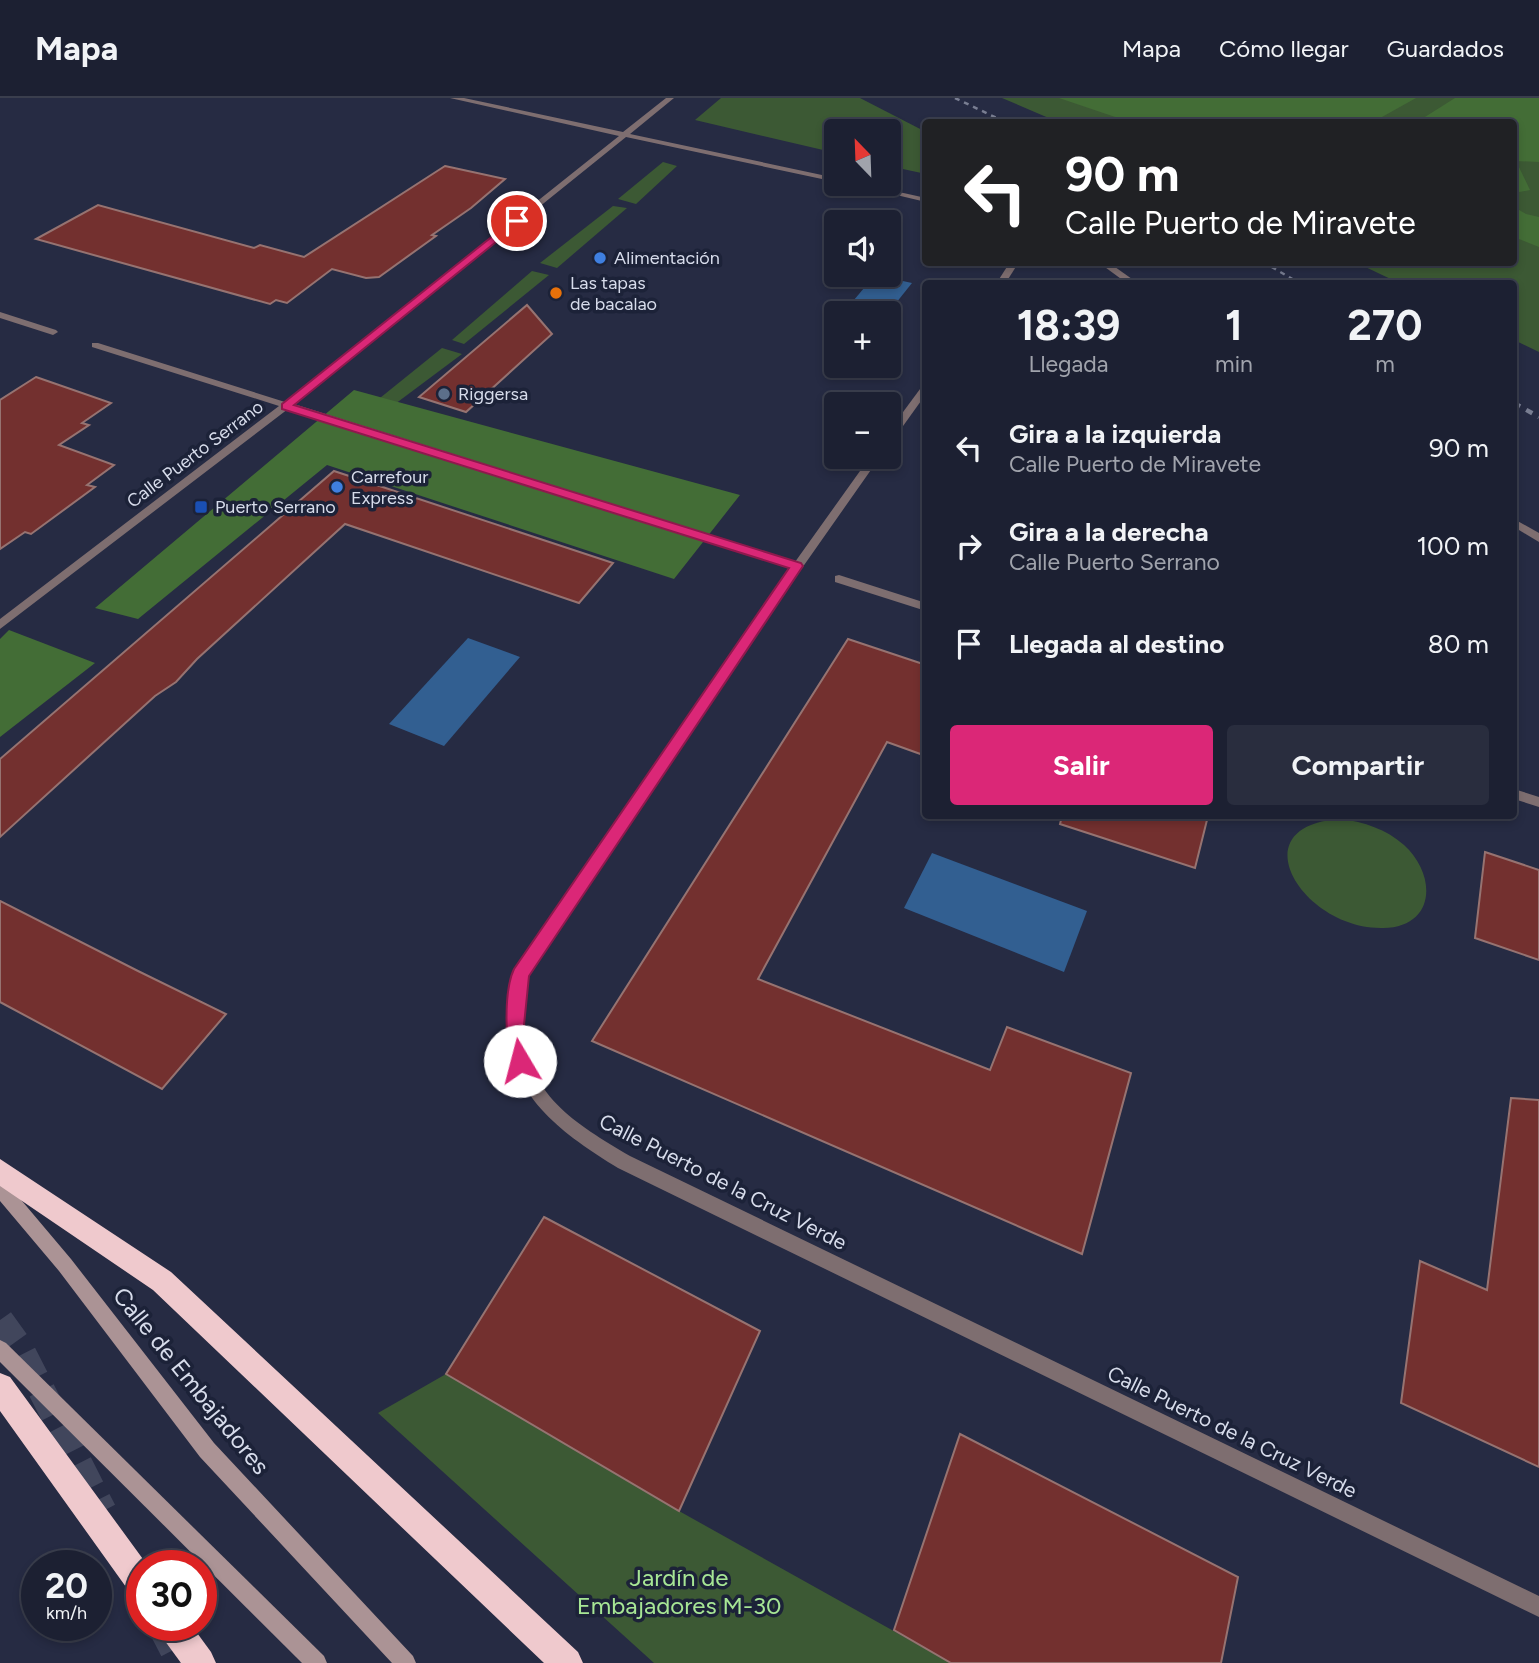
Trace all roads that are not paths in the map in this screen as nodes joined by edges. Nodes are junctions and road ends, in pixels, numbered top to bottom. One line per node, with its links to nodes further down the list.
1 (454, 98): 3 (street)
2 (670, 98): 3 (street, Calle Puerto Serrano)
3 (625, 134): 4 (street); 13 (street, Calle Puerto Serrano)
4 (824, 177)
5 (901, 194): 6 (street)
6 (922, 199)
7 (1108, 266): 8 (street)
8 (1129, 280)
9 (0, 315): 10 (street)
10 (53, 332)
11 (94, 345): 13 (street)
12 (922, 393): 14 (street)
13 (286, 406): 18 (street); 21 (street, Calle Puerto Serrano)
14 (901, 421)
15 (867, 469): 18 (street, Calle Puerto de la Cruz Verde)
16 (1517, 524): 17 (street)
17 (1539, 538)
18 (797, 566): 29 (street, Calle Puerto de la Cruz Verde)
19 (839, 579): 20 (street)
20 (922, 606)
21 (0, 625)
22 (1517, 795): 23 (street)
23 (1539, 802)
24 (0, 1171): 34 (highway)
25 (0, 1188): 33 (main road, Calle de Embajadores)
26 (0, 1349): 32 (main road)
27 (0, 1387): 28 (highway)
28 (126, 1561)
29 (1539, 1607)
30 (184, 1641): 31 (highway)
31 (200, 1663)
32 (317, 1663)
33 (406, 1663)
34 (567, 1663)

